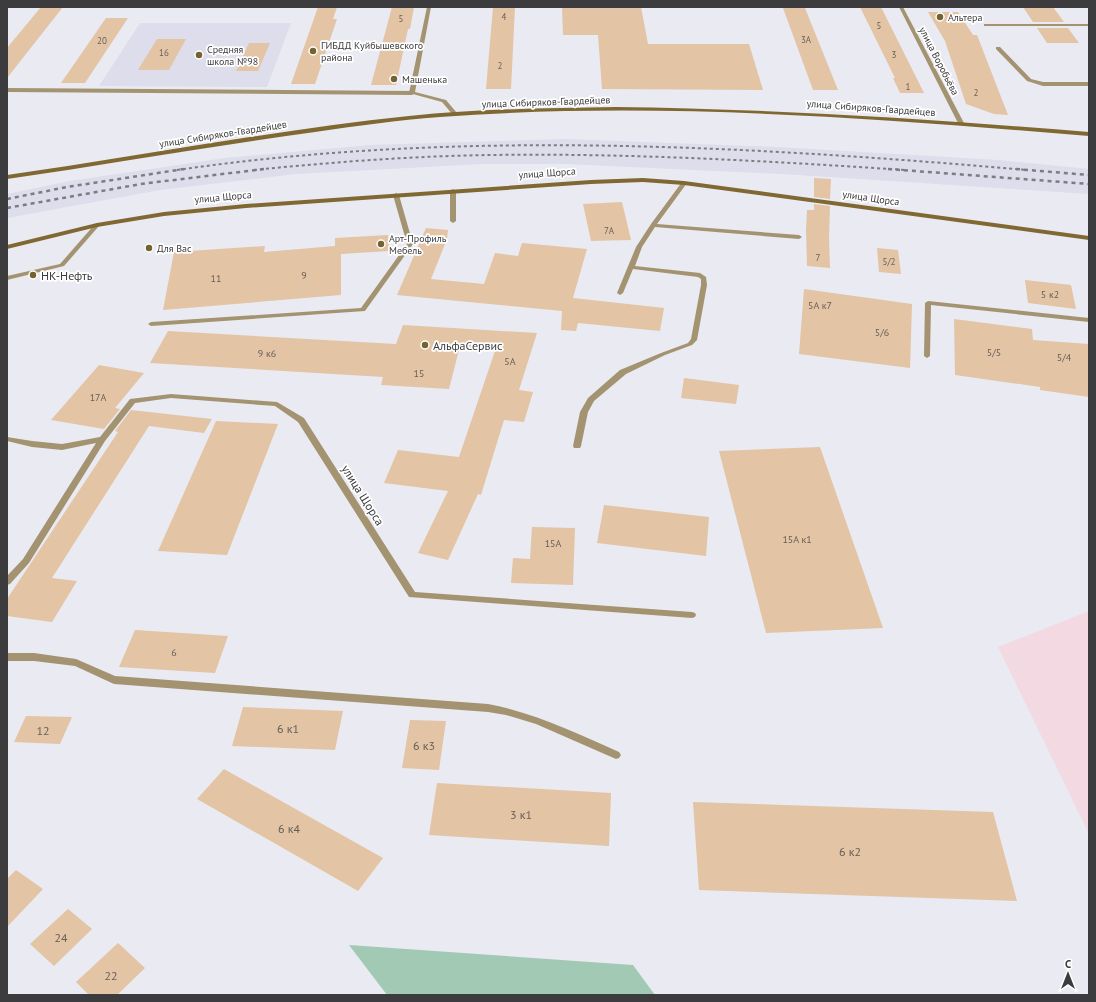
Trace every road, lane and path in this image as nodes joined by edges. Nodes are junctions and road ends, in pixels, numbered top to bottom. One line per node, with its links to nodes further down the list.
1 (428, 7): 8 (street)
2 (901, 7): 10 (street, улица Воробьёва)
3 (986, 25): 4 (street)
4 (1089, 25)
5 (998, 48): 6 (street)
6 (1089, 84)
7 (7, 90): 8 (street)
8 (412, 93): 9 (street)
9 (455, 114): 10 (street, улица Сибиряков-Гвардейцев); 12 (street, улица Сибиряков-Гвардейцев)
10 (961, 123): 11 (street, улица Сибиряков-Гвардейцев)
11 (1089, 134)
12 (7, 177)
13 (684, 183): 14 (street, улица Щорса); 18 (street); 20 (street, улица Щорса)
14 (453, 190): 15 (street, улица Щорса); 16 (street)
15 (396, 195): 17 (street, улица Щорса); 26 (street)
16 (453, 221)
17 (97, 225): 21 (street, улица Щорса); 23 (street)
18 (654, 225): 19 (street); 22 (street)
19 (799, 237)
20 (1089, 238)
21 (7, 247)
22 (631, 267): 24 (street); 30 (street)
23 (7, 278)
24 (620, 293)
25 (1089, 320): 27 (street)
26 (151, 324)
27 (927, 356)
28 (7, 439): 29 (street)
29 (102, 439): 31 (street); 32 (street, улица Щорса)
30 (577, 446)
31 (7, 582)
32 (692, 615)
33 (7, 657): 34 (street)
34 (616, 755)

